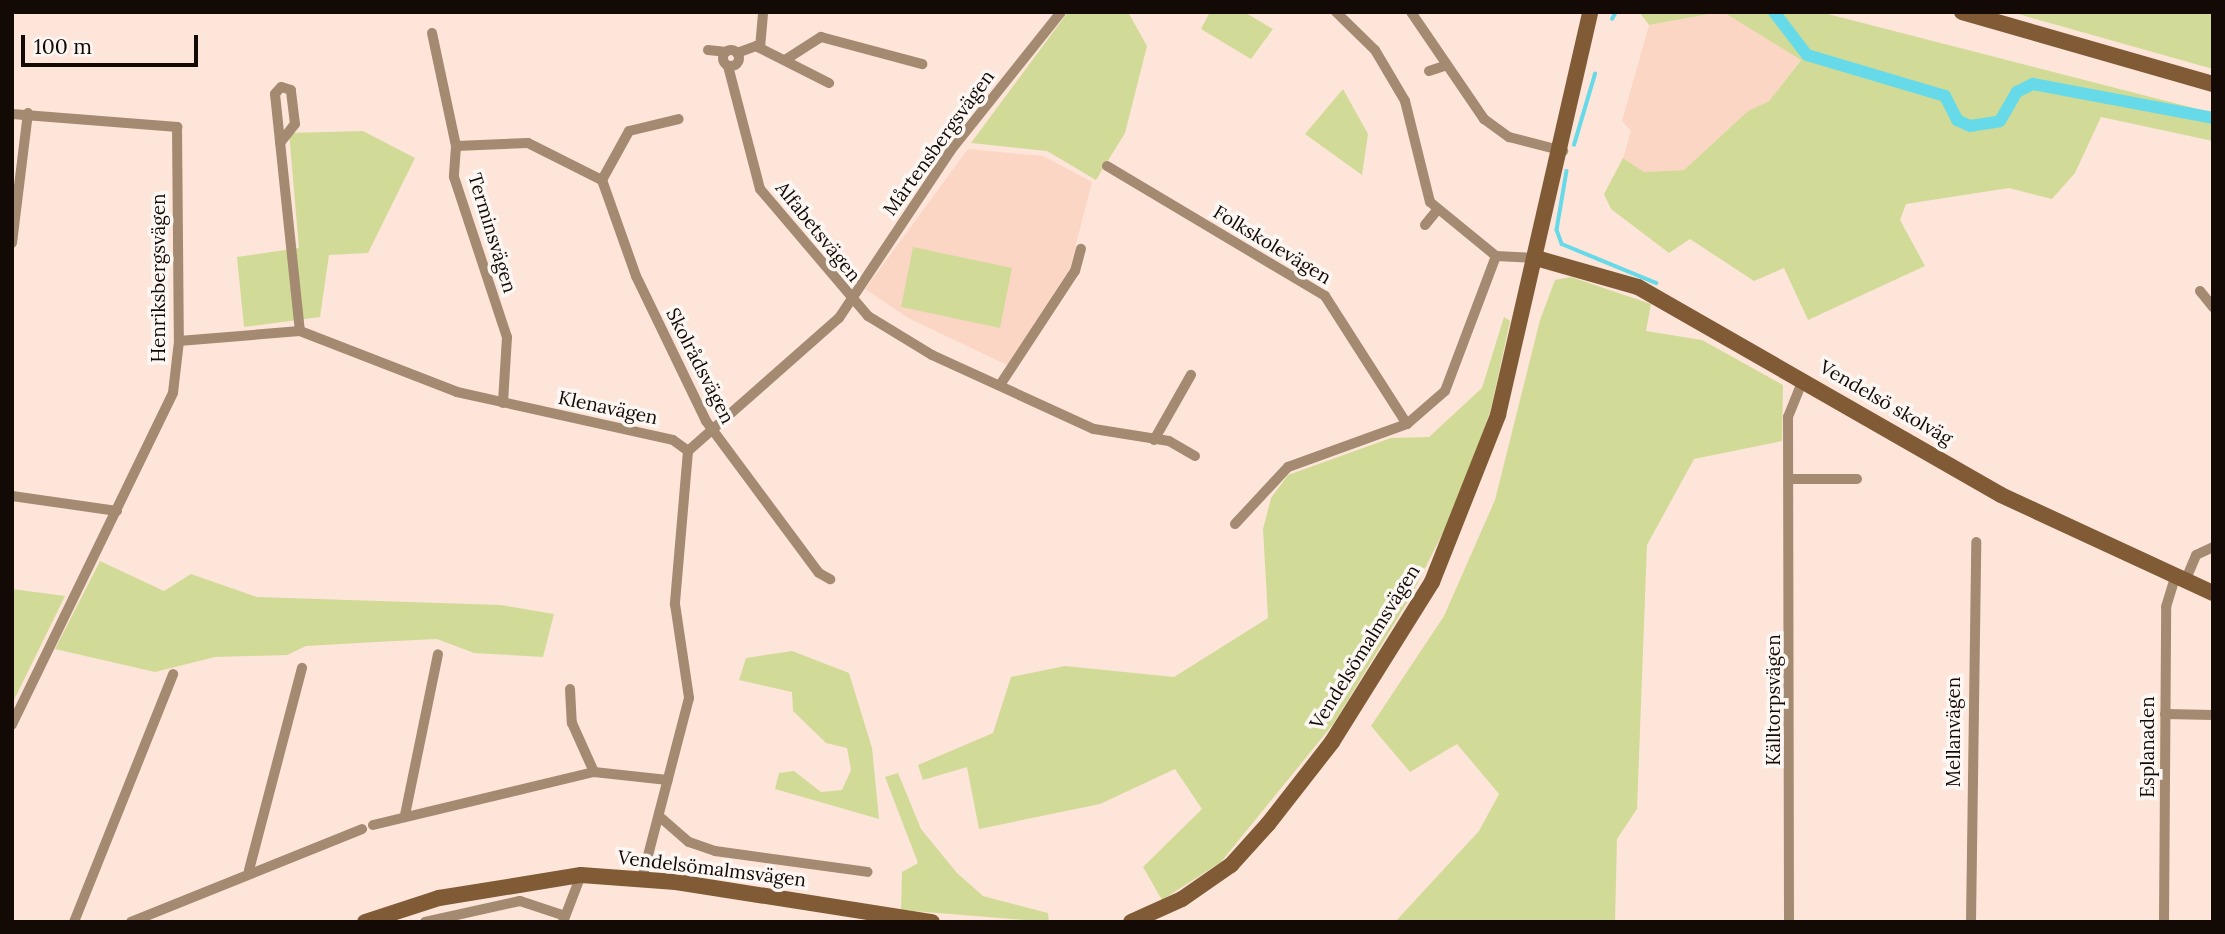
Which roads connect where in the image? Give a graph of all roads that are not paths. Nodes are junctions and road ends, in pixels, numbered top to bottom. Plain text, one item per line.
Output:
1 (763, 12) edge
2 (1061, 12) edge
3 (1336, 12) edge
4 (1411, 12) edge
5 (1588, 12) edge
6 (1962, 12) edge
7 (432, 33) dead end
8 (760, 48) junction
9 (708, 50) dead end
10 (732, 52) junction
11 (785, 60) junction
12 (922, 64) dead end
13 (1444, 66) junction
14 (1429, 71) dead end
15 (830, 83) dead end
16 (2213, 84) edge
17 (28, 113) junction
18 (12, 114) edge
19 (679, 120) dead end
20 (280, 143) dead end
21 (456, 146) junction
22 (1563, 151) junction
23 (1107, 166) dead end
24 (602, 180) junction
25 (1437, 210) junction
26 (1425, 225) dead end
27 (12, 243) edge
28 (1081, 249) dead end
29 (1496, 256) junction
30 (1536, 258) junction
31 (2200, 291) dead end
32 (850, 299) junction
33 (2213, 307) edge
34 (300, 331) junction
35 (180, 341) junction
36 (1191, 375) dead end
37 (1803, 380) junction
38 (1000, 384) junction
39 (502, 403) junction
40 (1407, 424) junction
41 (710, 428) junction
42 (1154, 440) junction
43 (688, 451) junction
44 (1195, 456) dead end
45 (1791, 479) junction
46 (1857, 479) dead end
47 (12, 496) edge
48 (117, 511) junction
49 (1235, 524) dead end
50 (1976, 542) dead end
51 (2213, 547) edge
52 (2181, 577) junction
53 (830, 579) dead end
54 (2213, 593) edge
55 (438, 654) dead end
56 (302, 668) dead end
57 (173, 674) dead end
58 (570, 689) dead end
59 (2165, 714) junction
60 (2213, 715) edge
61 (12, 725) edge
62 (594, 772) junction
63 (668, 780) junction
64 (405, 816) junction
65 (660, 817) junction
66 (249, 870) junction
67 (868, 872) dead end
68 (581, 875) junction
69 (642, 879) junction
70 (564, 919) edge
71 (74, 922) edge
72 (131, 922) edge
73 (365, 922) edge
74 (425, 922) edge
75 (932, 922) edge
76 (1131, 922) edge
77 (1789, 922) edge
78 (1971, 922) edge
79 (2164, 922) edge

1 - 8 street
2 - 32 street, Mårtensbergsvägen
3 - 25 street
4 - 13 street
5 - 22 street, Vendelsömalmsvägen
6 - 16 street
7 - 21 street, Terminsvägen
8 - 10 street
8 - 11 street
9 - 10 street
10 - 32 street, Alfabetsvägen
11 - 12 street
11 - 15 street
13 - 14 street
13 - 22 street
17 - 18 street, Henriksbergsvägen
17 - 27 street
17 - 35 street, Henriksbergsvägen
19 - 24 street
20 - 34 street
21 - 24 street
21 - 39 street, Terminsvägen
22 - 30 street, Vendelsömalmsvägen
23 - 40 street, Folkskolevägen
24 - 41 street, Skolrådsvägen
25 - 26 street
25 - 29 street
28 - 38 street
29 - 30 street
29 - 40 street
30 - 37 street, Vendelsö skolväg
30 - 76 street, Vendelsömalmsvägen
31 - 33 street
32 - 38 street
32 - 41 street, Mårtensbergsvägen
34 - 35 street, Klenavägen
34 - 39 street, Klenavägen
35 - 48 street, Henriksbergsvägen
36 - 42 street
37 - 45 street, Källtorpsvägen
37 - 52 street, Vendelsö skolväg
38 - 42 street
39 - 43 street, Klenavägen
40 - 49 street
41 - 43 street, Mårtensbergsvägen
41 - 53 street, Skolrådsvägen
42 - 44 street
43 - 63 street
45 - 46 street
45 - 77 street, Källtorpsvägen
47 - 48 street
48 - 61 street, Henriksbergsvägen
50 - 78 street, Mellanvägen
51 - 52 street, Esplanaden
52 - 54 street, Vendelsö skolväg
52 - 59 street, Esplanaden
55 - 64 street
56 - 66 street
57 - 71 street
58 - 62 street
59 - 60 street
59 - 79 street, Esplanaden
62 - 63 street
62 - 64 street
63 - 65 street
64 - 66 street
65 - 67 street
65 - 69 street
66 - 72 street
68 - 69 street, Vendelsömalmsvägen
68 - 70 street
68 - 73 street, Vendelsömalmsvägen
69 - 75 street, Vendelsömalmsvägen
70 - 74 street

